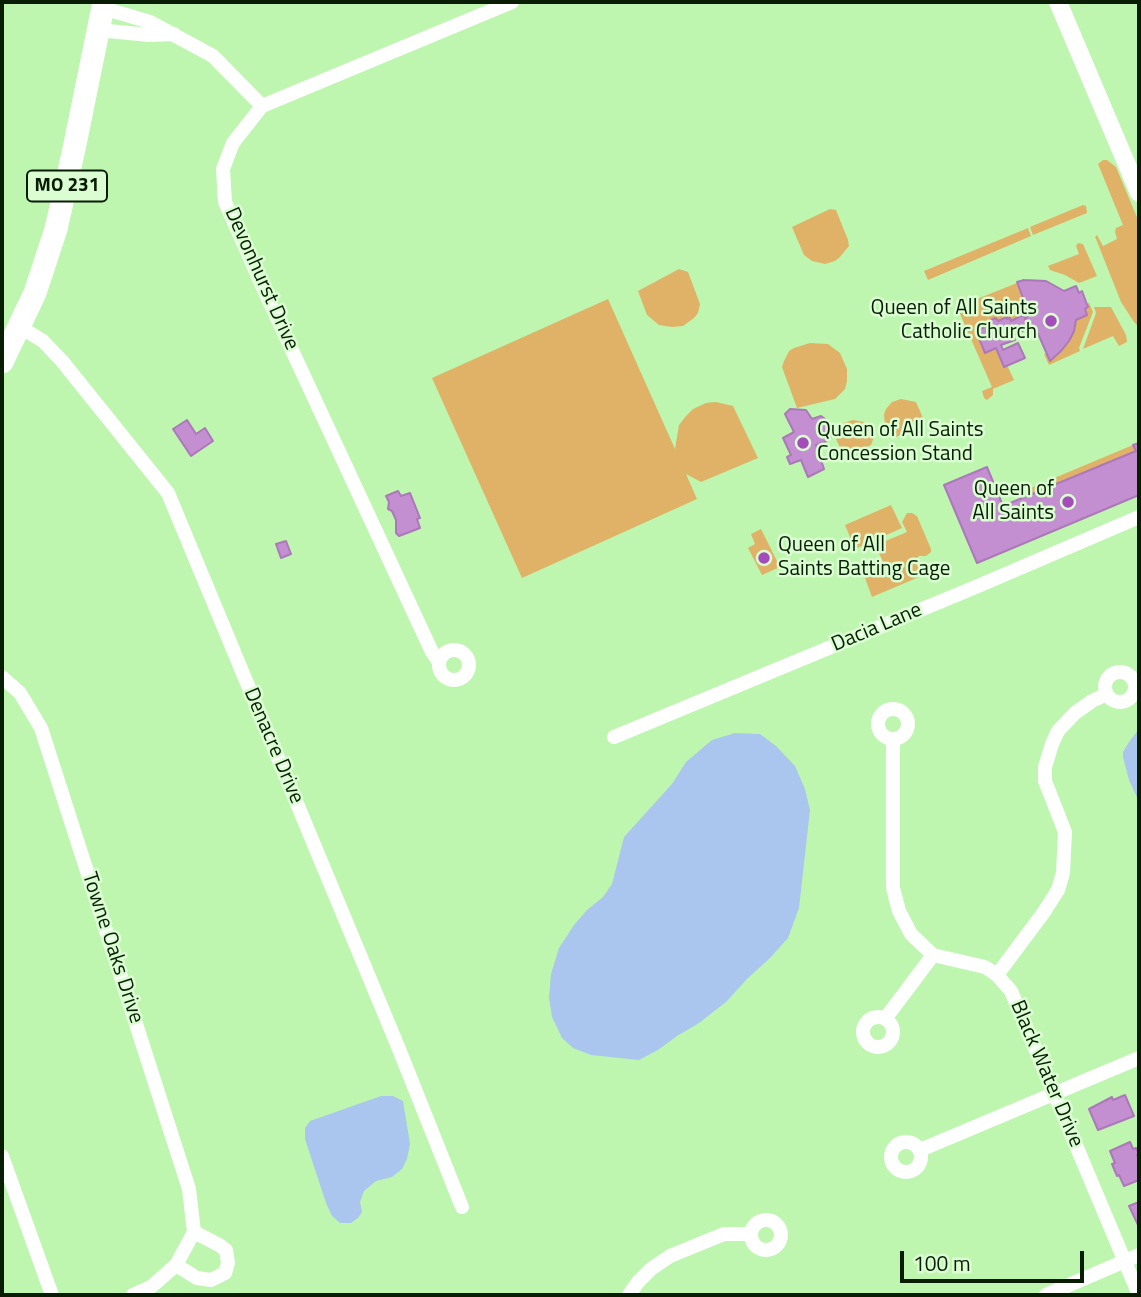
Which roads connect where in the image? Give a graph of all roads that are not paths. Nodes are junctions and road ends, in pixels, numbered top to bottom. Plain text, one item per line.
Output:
1 (512, 2) edge
2 (1058, 2) edge
3 (102, 13) edge
4 (176, 34) junction
5 (262, 106) junction
6 (1139, 193) edge
7 (20, 327) junction
8 (2, 362) edge
9 (1139, 517) edge
10 (439, 662) dead end
11 (2, 677) edge
12 (1107, 694) dead end
13 (614, 737) dead end
14 (893, 739) dead end
15 (933, 955) junction
16 (997, 975) junction
17 (885, 1019) dead end
18 (1139, 1058) edge
19 (1055, 1093) junction
20 (920, 1150) dead end
21 (2, 1156) edge
22 (5, 1178) edge
23 (462, 1207) dead end
24 (194, 1232) junction
25 (751, 1234) dead end
26 (1139, 1255) edge
27 (1125, 1261) junction
28 (176, 1265) junction
29 (52, 1295) edge
30 (133, 1295) edge
31 (629, 1295) edge
32 (1046, 1295) edge
33 (1139, 1295) edge

1 - 5 street, Devonhurst Drive
2 - 6 street
3 - 4 street
3 - 4 street
3 - 7 main road, MO 231
4 - 5 street
5 - 10 street, Devonhurst Drive
7 - 8 main road, MO 231
7 - 23 street, Denacre Drive
9 - 13 street, Dacia Lane
11 - 24 street, Towne Oaks Drive
12 - 16 street
14 - 15 street
15 - 16 street
15 - 17 street
16 - 19 street, Black Water Drive
18 - 19 street
19 - 20 street
19 - 27 street, Black Water Drive
21 - 22 street
22 - 29 street
24 - 28 street
24 - 28 street
25 - 31 street
26 - 27 street
27 - 32 street
27 - 33 street, Black Water Drive
28 - 30 street

